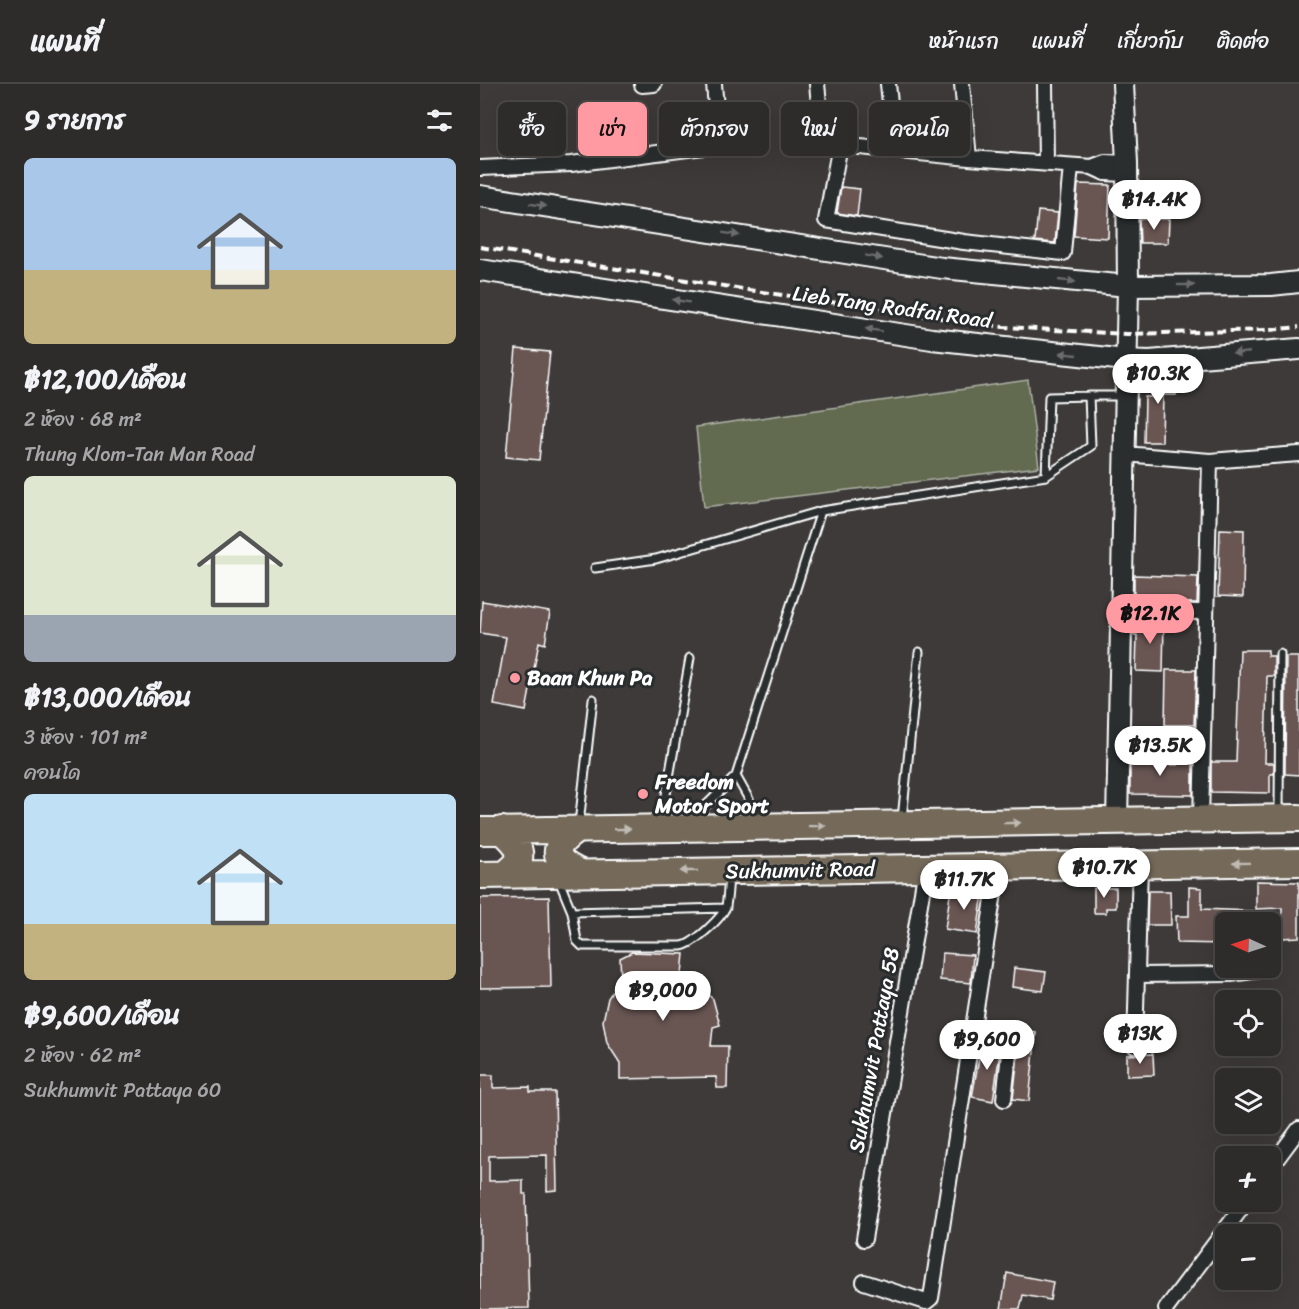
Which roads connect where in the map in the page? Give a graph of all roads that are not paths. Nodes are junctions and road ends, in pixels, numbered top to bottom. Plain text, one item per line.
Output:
1 (654, 84) edge
2 (714, 84) edge
3 (817, 84) edge
4 (888, 84) edge
5 (962, 84) edge
6 (1045, 84) edge
7 (1123, 84) edge
8 (642, 85) edge
9 (819, 102) edge
10 (890, 102) edge
11 (838, 156) edge
12 (948, 156) edge
13 (969, 158) junction
14 (1046, 163) junction
15 (1071, 166) junction
16 (480, 168) edge
17 (1127, 168) junction
18 (480, 196) edge
19 (480, 270) edge
20 (1299, 282) edge
21 (1128, 286) junction
22 (1299, 349) edge
23 (1126, 360) junction
24 (1089, 396) junction
25 (1125, 396) junction
26 (1124, 454) junction
27 (1299, 454) edge
28 (1210, 461) junction
29 (1046, 476) junction
30 (821, 511) junction
31 (595, 568) dead end
32 (1120, 610) junction
33 (1205, 612) junction
34 (919, 652) dead end
35 (1280, 654) dead end
36 (690, 658) dead end
37 (593, 699) dead end
38 (736, 776) junction
39 (1289, 819) edge
40 (1201, 820) junction
41 (1117, 821) junction
42 (902, 825) junction
43 (765, 826) junction
44 (672, 828) junction
45 (578, 829) junction
46 (491, 830) edge
47 (1299, 862) edge
48 (1140, 864) junction
49 (998, 867) junction
50 (926, 868) junction
51 (729, 871) junction
52 (581, 873) junction
53 (506, 874) junction
54 (556, 874) junction
55 (480, 875) edge
56 (726, 908) junction
57 (572, 912) junction
58 (1215, 974) edge
59 (1137, 975) junction
60 (972, 1031) junction
61 (1135, 1046) dead end
62 (1004, 1099) dead end
63 (1299, 1130) edge
64 (1281, 1154) edge
65 (1238, 1212) edge
66 (864, 1239) dead end
67 (864, 1282) dead end
68 (1166, 1309) edge

1 - 8 street
2 - 16 street
3 - 9 street
4 - 10 street
5 - 13 street
6 - 14 street
7 - 17 street
11 - 15 street
12 - 13 street
13 - 14 street
14 - 15 street
15 - 17 street
17 - 21 street
18 -> 21 street
23 -> 19 street, Lieb Tang Rodfai Road
21 -> 20 street
21 - 23 street
22 -> 23 street, Lieb Tang Rodfai Road
23 - 25 street
24 - 25 lane
24 - 29 lane
24 - 29 lane
25 - 26 street
26 - 28 street
26 - 32 street
27 - 28 street
28 - 33 street
29 - 30 lane
30 - 31 lane
30 - 38 lane
32 - 33 street
32 - 41 street
33 - 40 street
34 - 42 lane
35 - 39 lane
36 - 44 lane
37 - 45 lane
38 - 43 lane
38 - 44 lane
39 - 40 highway, Sukhumvit Road
40 - 41 highway, Sukhumvit Road
42 -> 41 highway, Sukhumvit Road
43 -> 42 highway, Sukhumvit Road
43 - 44 highway, Sukhumvit Road
45 -> 44 highway, Sukhumvit Road
45 - 46 highway, Sukhumvit Road
45 - 52 highway
46 - 53 highway
47 -> 48 highway, Sukhumvit Road
48 - 49 highway, Sukhumvit Road
48 - 59 street
49 - 50 highway, Sukhumvit Road
49 - 60 street
50 - 51 highway, Sukhumvit Road
50 - 66 street, Sukhumvit Pattaya 58
51 -> 52 highway, Sukhumvit Road
51 - 56 lane
52 - 54 highway, Sukhumvit Road
53 - 54 highway, Sukhumvit Road
53 - 55 highway, Sukhumvit Road
54 - 57 lane
56 - 57 lane
56 - 57 lane
58 - 59 street
59 - 61 street
60 - 62 street
60 - 67 street
63 - 64 street
65 - 68 street

